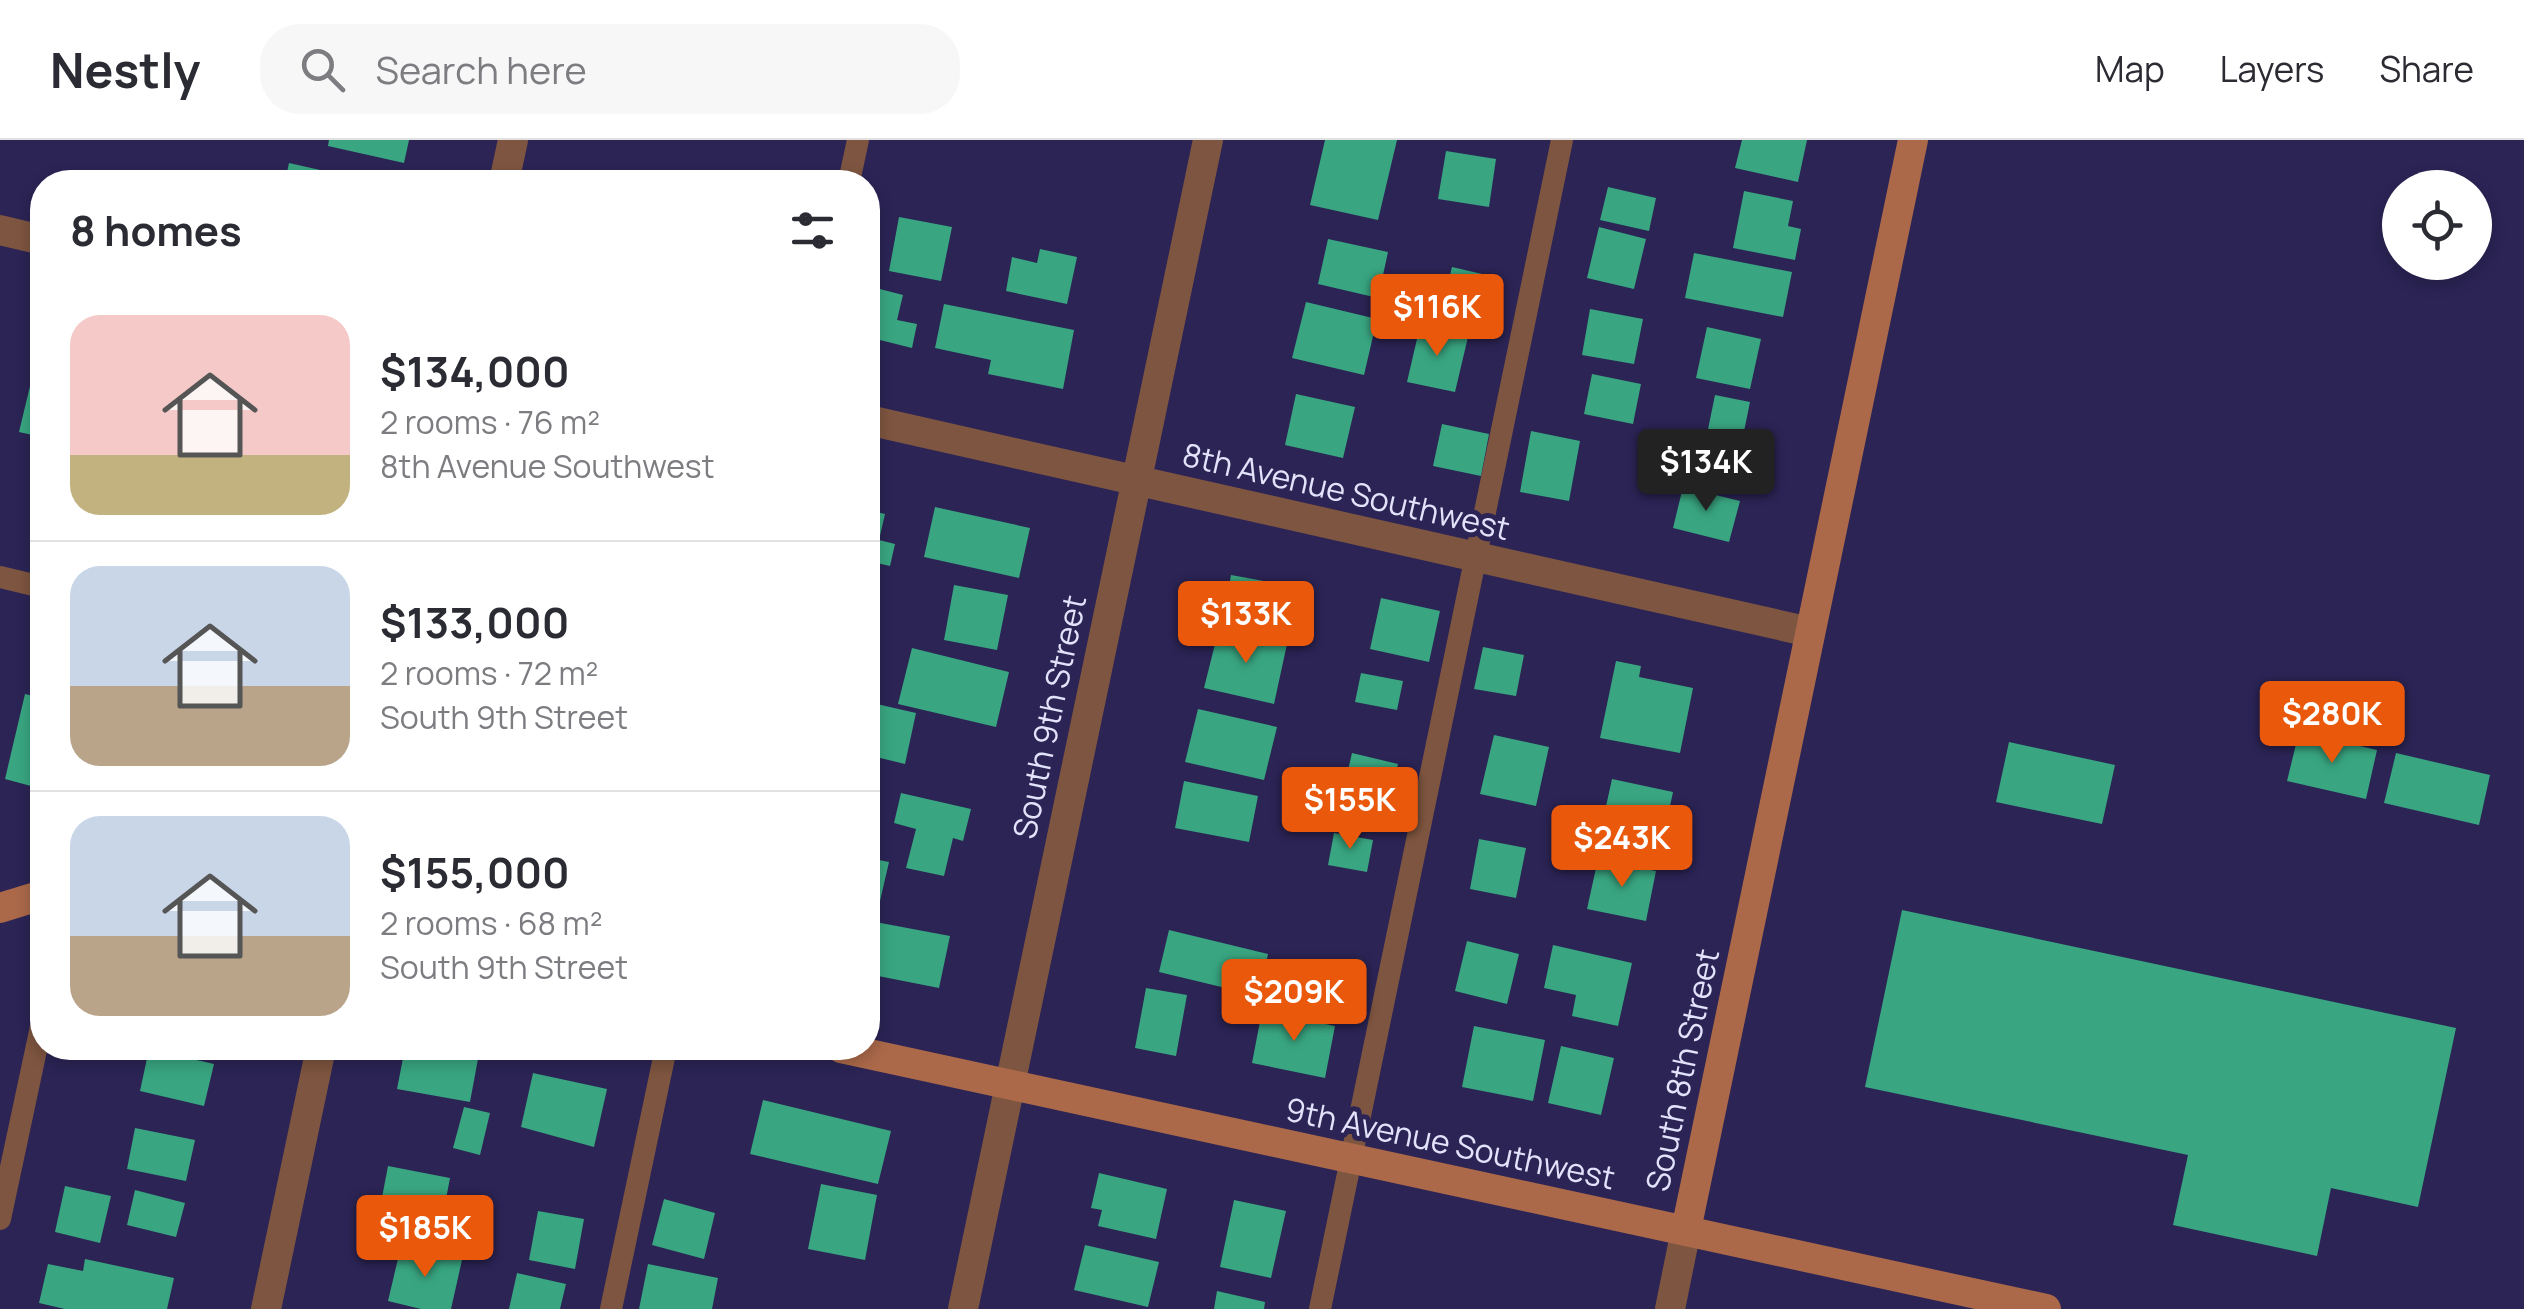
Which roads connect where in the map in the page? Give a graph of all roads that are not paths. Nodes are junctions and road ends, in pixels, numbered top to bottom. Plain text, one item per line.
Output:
1 (513, 140) edge
2 (858, 140) edge
3 (1208, 140) edge
4 (1562, 140) edge
5 (1914, 140) edge
6 (507, 170) edge
7 (852, 170) edge
8 (0, 230) edge
9 (30, 237) edge
10 (880, 423) edge
11 (1134, 480) junction
12 (1474, 556) junction
13 (0, 578) edge
14 (30, 584) edge
15 (1810, 632) junction
16 (30, 899) edge
17 (0, 908) edge
18 (880, 1057) edge
19 (34, 1060) edge
20 (318, 1060) edge
21 (663, 1060) edge
22 (1010, 1085) junction
23 (1353, 1159) junction
24 (0, 1218) edge
25 (1686, 1230) junction
26 (266, 1309) edge
27 (611, 1309) edge
28 (962, 1309) edge
29 (1320, 1309) edge
30 (1670, 1309) edge
31 (2046, 1309) edge

1 - 6 street
2 - 7 lane
3 - 11 street, South 9th Street
4 - 12 lane
5 - 15 street, South 8th Street
8 - 9 street
10 - 11 street, 8th Avenue Southwest
11 - 12 street, 8th Avenue Southwest
11 - 22 street, South 9th Street
12 - 15 street, 8th Avenue Southwest
12 - 23 lane
13 - 14 lane
15 - 25 street, South 8th Street
16 - 17 street
18 - 22 street, 9th Avenue Southwest
19 - 24 lane
20 - 26 street
21 - 27 lane
22 - 23 street, 9th Avenue Southwest
22 - 28 street, South 9th Street
23 - 25 street, 9th Avenue Southwest
23 - 29 lane
25 - 30 street, South 8th Street
25 - 31 street, 9th Avenue Southwest

